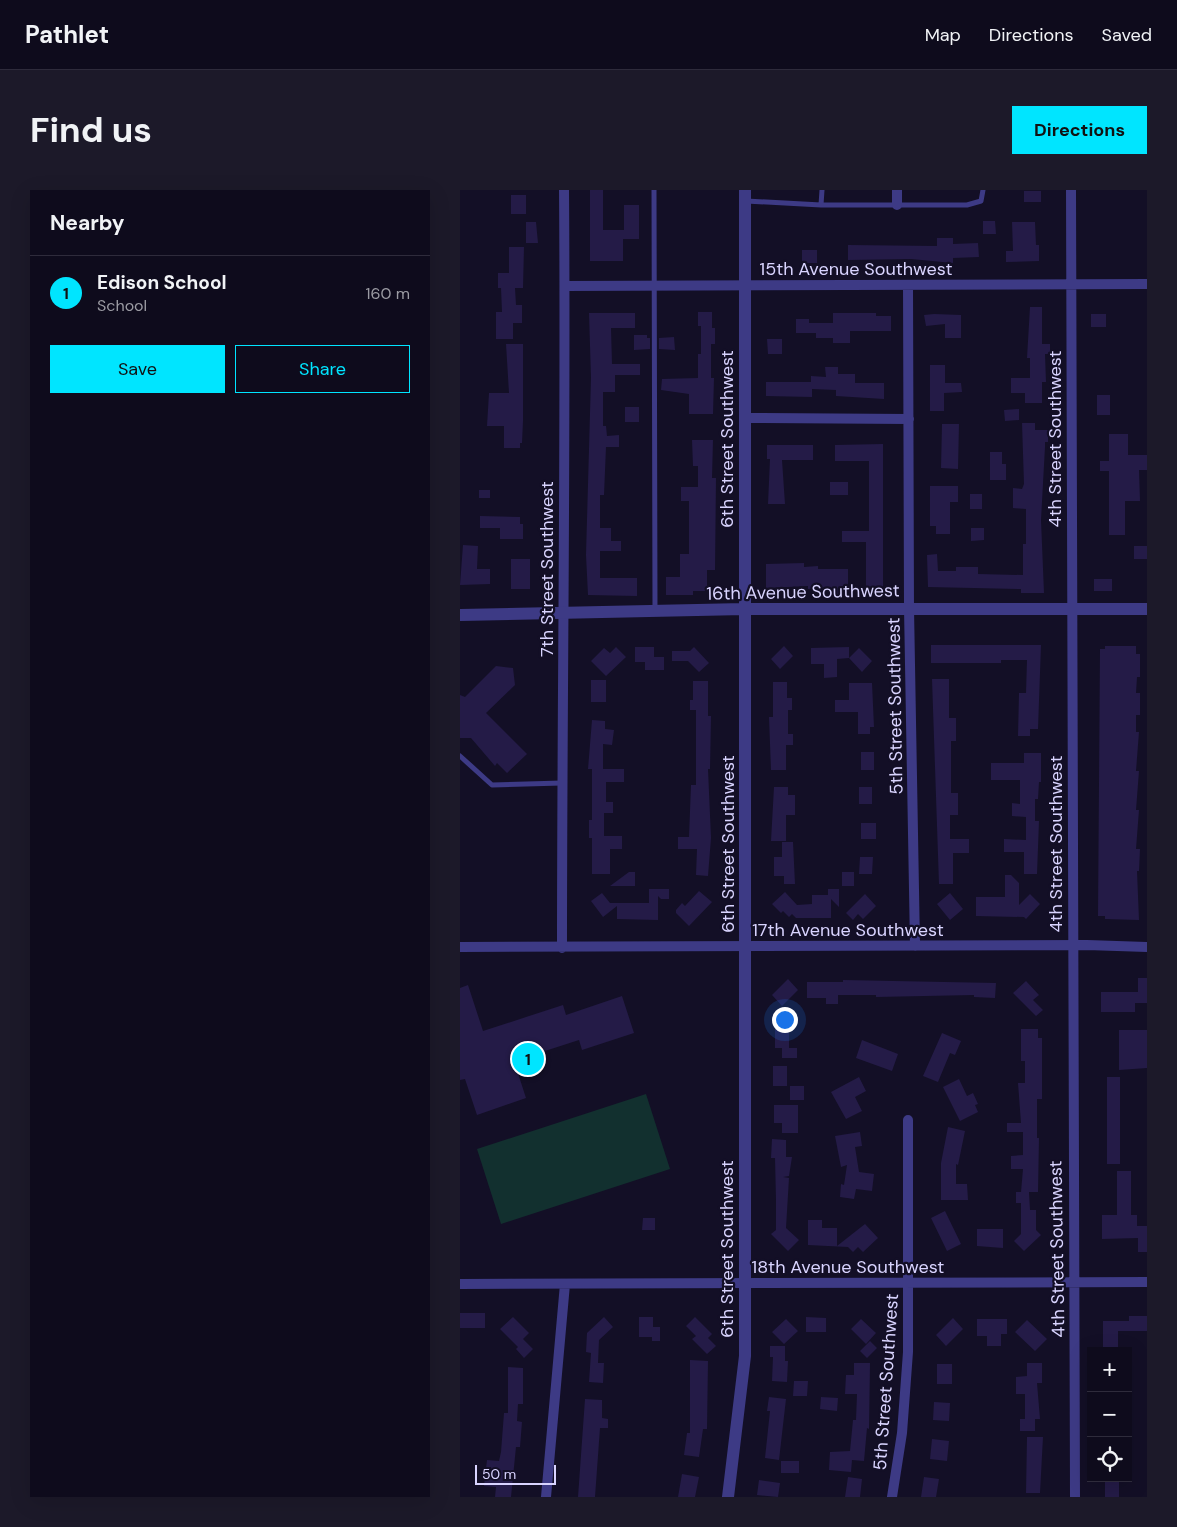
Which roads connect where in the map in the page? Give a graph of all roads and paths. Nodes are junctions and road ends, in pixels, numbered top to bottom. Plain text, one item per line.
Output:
1 (564, 190) edge
2 (654, 190) edge
3 (822, 190) edge
4 (897, 190) edge
5 (983, 190) edge
6 (1071, 190) edge
7 (745, 196) edge
8 (821, 206) junction
9 (896, 206) junction
10 (1147, 284) edge
11 (745, 285) junction
12 (908, 285) junction
13 (1071, 285) junction
14 (565, 286) junction
15 (654, 286) junction
16 (744, 418) junction
17 (909, 419) junction
18 (909, 608) junction
19 (1072, 608) junction
20 (744, 609) junction
21 (1147, 609) edge
22 (655, 612) junction
23 (562, 615) junction
24 (460, 616) edge
25 (460, 756) edge
26 (562, 783) junction
27 (1072, 945) junction
28 (460, 946) edge
29 (915, 946) junction
30 (746, 947) junction
31 (562, 948) junction
32 (1147, 948) edge
33 (908, 1120) dead end
34 (909, 1282) junction
35 (1147, 1282) edge
36 (744, 1283) junction
37 (1074, 1283) junction
38 (460, 1284) edge
39 (564, 1284) junction
40 (546, 1497) edge
41 (728, 1497) edge
42 (892, 1497) edge
43 (1075, 1497) edge

1 - 14 street, 7th Street Southwest
2 - 15 lane
3 - 8 lane
4 - 9 street
5 - 9 lane
6 - 13 street, 4th Street Southwest
7 - 8 lane
7 - 11 street, 6th Street Southwest
8 - 9 lane
10 - 13 street, 15th Avenue Southwest
11 - 12 street, 15th Avenue Southwest
11 - 15 street, 15th Avenue Southwest
11 - 16 street, 6th Street Southwest
12 - 13 street, 15th Avenue Southwest
12 - 17 street, 5th Street Southwest
13 - 19 street, 4th Street Southwest
14 - 15 street, 15th Avenue Southwest
14 - 23 street, 7th Street Southwest
15 - 22 lane
16 - 17 street
16 - 20 street, 6th Street Southwest
17 - 18 street, 5th Street Southwest
18 - 19 street, 16th Avenue Southwest
18 - 20 street, 16th Avenue Southwest
18 - 29 street, 5th Street Southwest
19 - 21 street, 16th Avenue Southwest
19 - 27 street, 4th Street Southwest
20 - 22 street, 16th Avenue Southwest
20 - 30 street, 6th Street Southwest
22 - 23 street, 16th Avenue Southwest
23 - 24 street, 16th Avenue Southwest
23 - 26 street, 7th Street Southwest
25 - 26 lane
26 - 31 street, 7th Street Southwest
27 - 29 street, 17th Avenue Southwest
27 - 32 street, 17th Avenue Southwest
27 - 37 street, 4th Street Southwest
28 - 31 street, 17th Avenue Southwest
29 - 30 street, 17th Avenue Southwest
30 - 31 street, 17th Avenue Southwest
30 - 36 street, 6th Street Southwest
33 - 34 street, 5th Street Southwest
34 - 36 street, 18th Avenue Southwest
34 - 37 street, 18th Avenue Southwest
34 - 42 street, 5th Street Southwest
35 - 37 street, 18th Avenue Southwest
36 - 39 street, 18th Avenue Southwest
36 - 41 street, 6th Street Southwest
37 - 43 street, 4th Street Southwest
38 - 39 street, 18th Avenue Southwest
39 - 40 street

